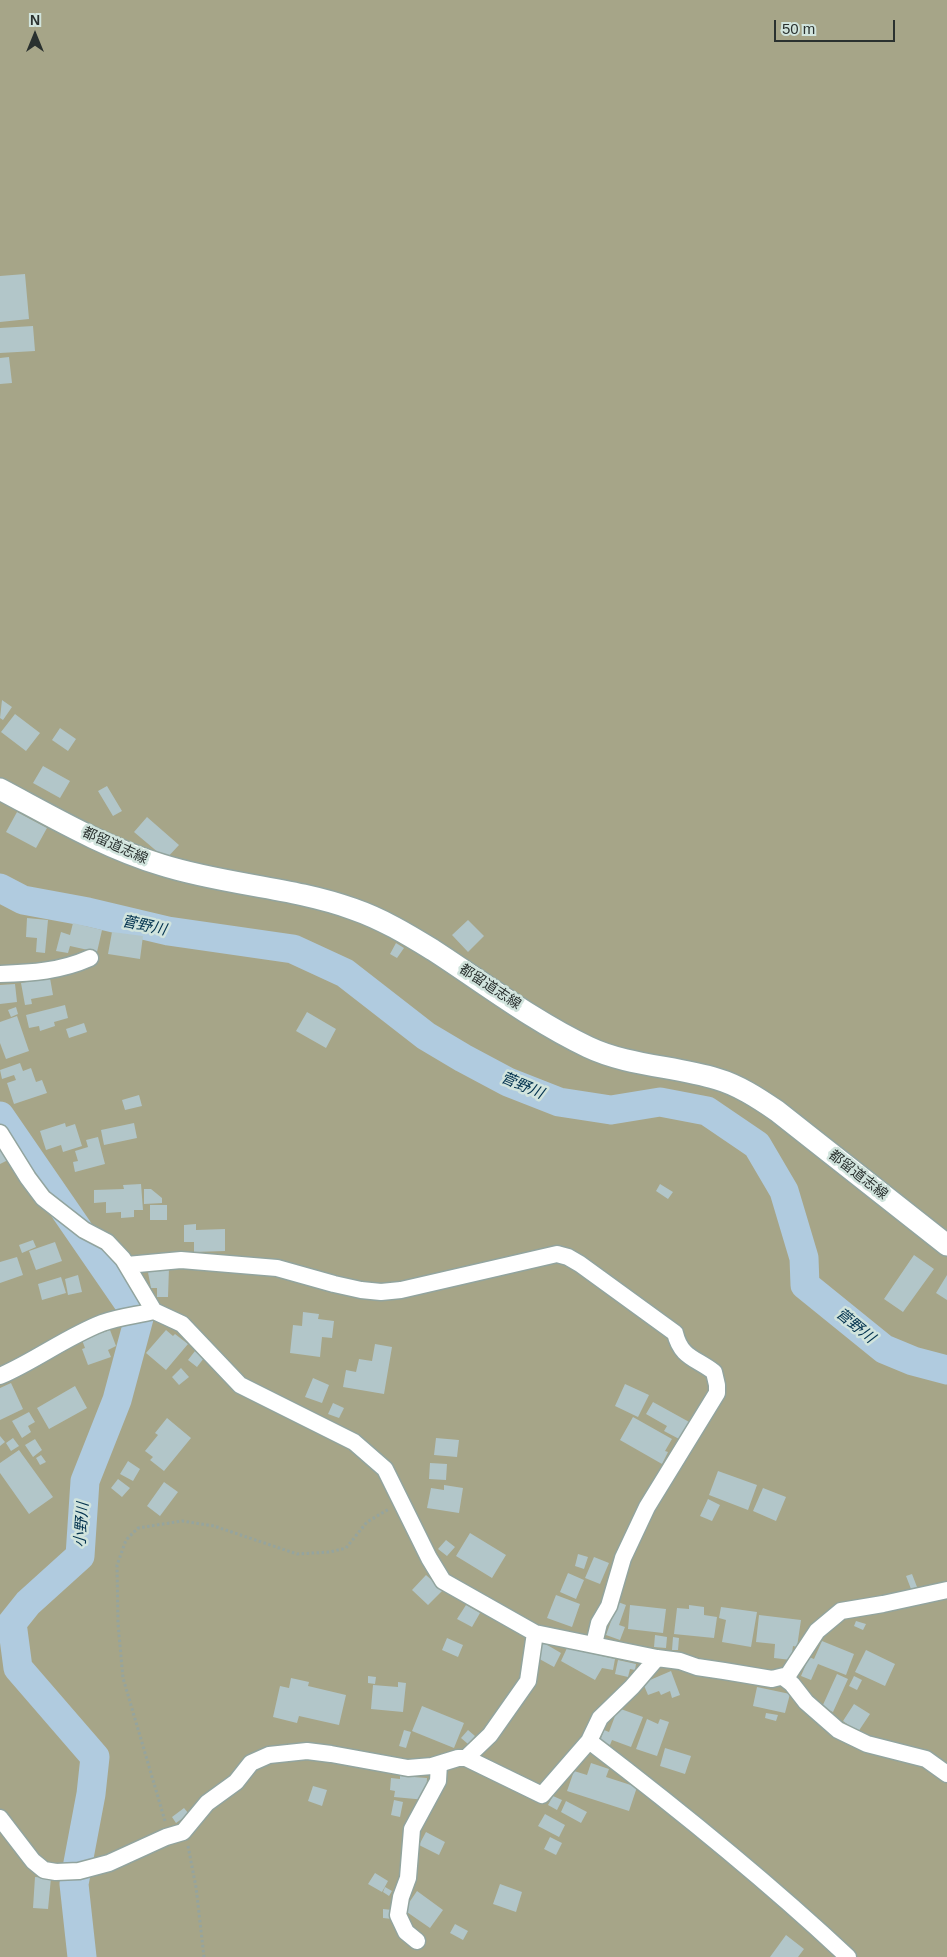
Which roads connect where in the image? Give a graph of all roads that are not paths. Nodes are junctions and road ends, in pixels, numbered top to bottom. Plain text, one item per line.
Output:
1 (0, 789) edge
2 (90, 958) dead end
3 (0, 974) edge
4 (0, 1133) edge
5 (947, 1245) edge
6 (127, 1265) junction
7 (154, 1311) junction
8 (0, 1376) edge
9 (947, 1590) edge
10 (535, 1632) junction
11 (594, 1644) junction
12 (657, 1658) junction
13 (783, 1677) junction
14 (589, 1741) junction
15 (466, 1758) junction
16 (439, 1764) junction
17 (947, 1774) edge
18 (0, 1818) edge
19 (417, 1942) dead end
20 (848, 1957) edge

1 - 5 main road, 都留道志線
2 - 3 street
4 - 6 street
6 - 7 street
6 - 11 street
7 - 8 street
7 - 10 street
9 - 13 street
10 - 11 street
10 - 15 street
11 - 12 street
12 - 13 street
12 - 14 street
13 - 17 street
14 - 15 street
14 - 20 street
15 - 16 street
16 - 18 street
16 - 19 street

